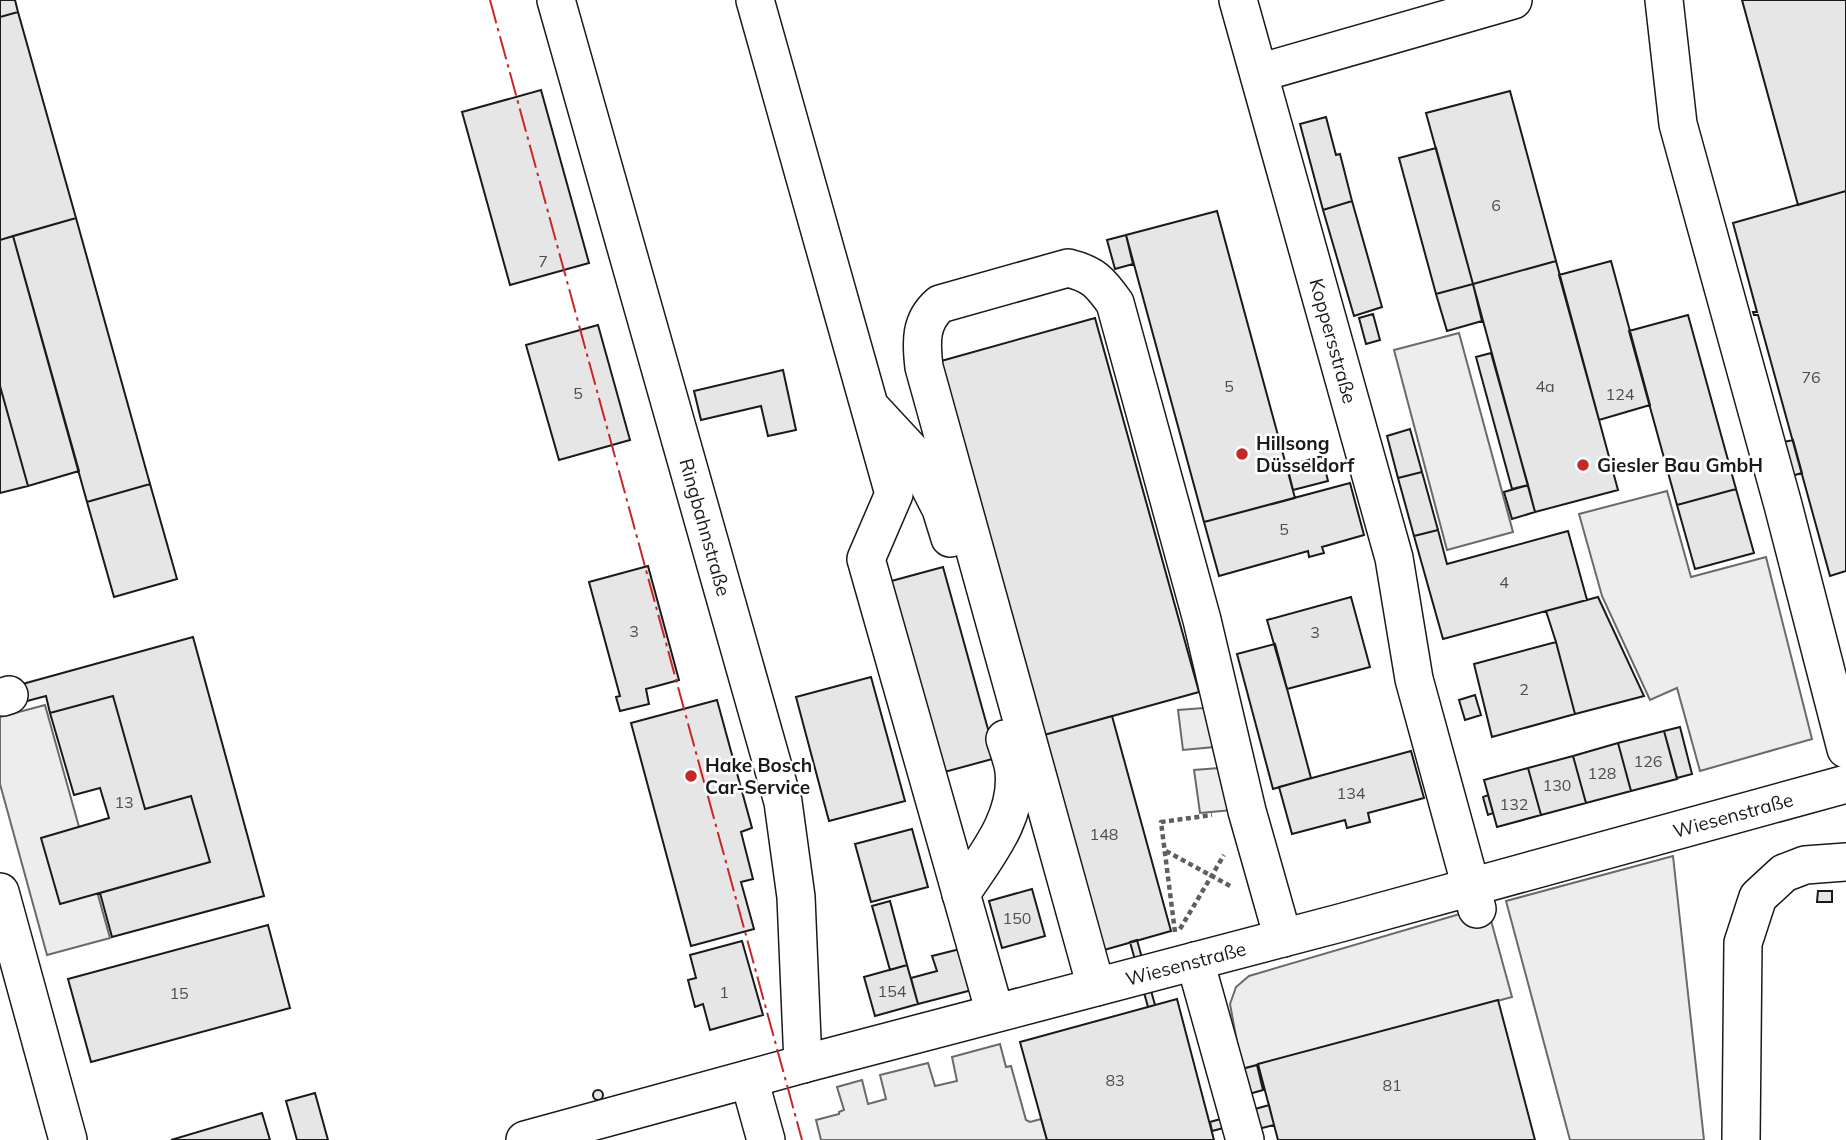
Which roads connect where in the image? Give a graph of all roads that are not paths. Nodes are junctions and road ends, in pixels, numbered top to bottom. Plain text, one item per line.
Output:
1 (556, 0) edge
2 (755, 0) edge
3 (1238, 0) edge
4 (1513, 0) edge
5 (1664, 0) edge
6 (1259, 73) junction
7 (870, 407) junction
8 (1846, 749) edge
9 (1846, 784) edge
10 (1846, 862) edge
11 (0, 892) edge
12 (961, 894) junction
13 (1474, 898) junction
14 (1279, 924) junction
15 (1195, 961) junction
16 (1096, 987) junction
17 (995, 1013) junction
18 (803, 1063) junction
19 (749, 1079) junction
20 (68, 1140) edge
21 (525, 1140) edge
22 (766, 1140) edge
23 (1245, 1140) edge
24 (1741, 1140) edge

1 - 18 street, Ringbahnstraße
2 - 7 street
3 - 6 street, Koppersstraße
4 - 6 street
5 - 8 street
6 - 13 street, Koppersstraße
7 - 12 street
7 - 12 street
9 - 13 street, Wiesenstraße
10 - 24 street
11 - 20 street
12 - 17 street
13 - 14 street, Wiesenstraße
14 - 15 street, Wiesenstraße
14 - 16 street
15 - 16 street, Wiesenstraße
15 - 23 street
16 - 17 street, Wiesenstraße
17 - 18 street, Wiesenstraße
18 - 19 street, Wiesenstraße
19 - 21 street, Wiesenstraße
19 - 22 street

